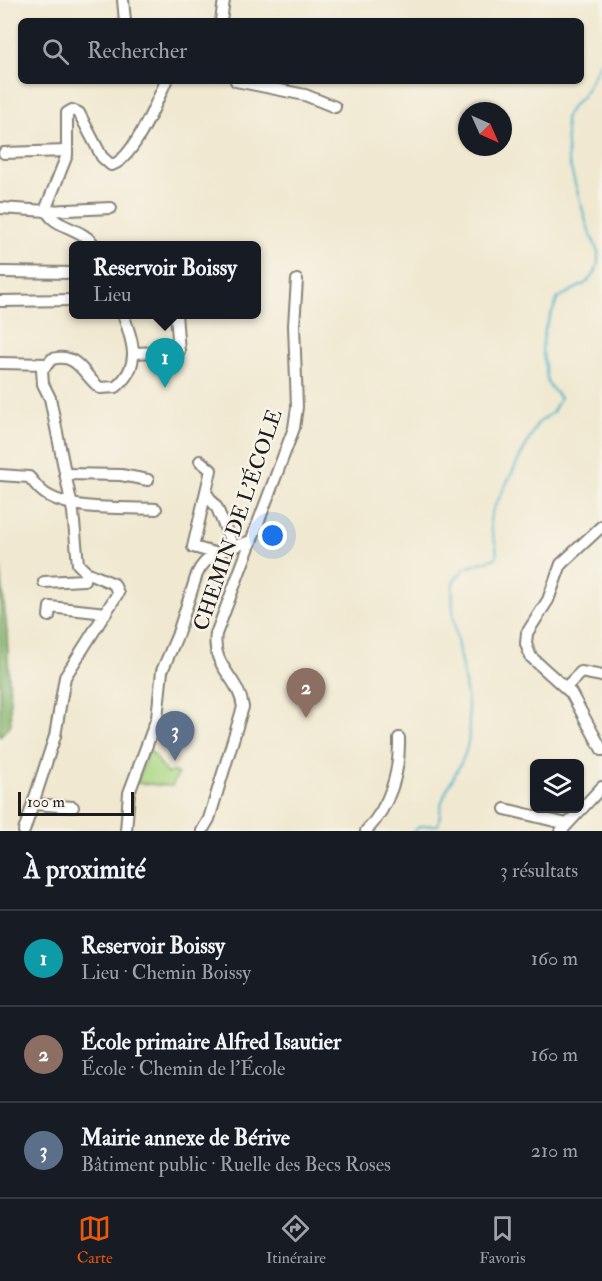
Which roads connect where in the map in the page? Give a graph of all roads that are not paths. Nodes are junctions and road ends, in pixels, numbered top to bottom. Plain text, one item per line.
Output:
1 (224, 0) edge
2 (121, 3) edge
3 (124, 18) edge
4 (221, 18) edge
5 (165, 84) edge
6 (251, 84) edge
7 (335, 107) dead end
8 (67, 151) junction
9 (4, 153) dead end
10 (0, 208) edge
11 (111, 208) dead end
12 (47, 211) junction
13 (90, 241) edge
14 (0, 272) edge
15 (69, 273) edge
16 (297, 280) dead end
17 (69, 300) edge
18 (0, 301) edge
19 (124, 319) edge
20 (176, 319) edge
21 (135, 353) junction
22 (0, 363) edge
23 (47, 364) junction
24 (200, 461) dead end
25 (65, 474) junction
26 (0, 475) edge
27 (147, 480) dead end
28 (206, 493) junction
29 (72, 505) junction
30 (156, 509) dead end
31 (602, 526) edge
32 (251, 541) junction
33 (233, 547) junction
34 (215, 553) junction
35 (86, 572) junction
36 (44, 582) dead end
37 (106, 613) junction
38 (49, 616) dead end
39 (602, 676) edge
40 (566, 687) junction
41 (399, 738) dead end
42 (602, 750) edge
43 (602, 788) edge
44 (34, 804) junction
45 (74, 807) dead end
46 (505, 809) dead end
47 (564, 827) edge
48 (24, 831) edge
49 (126, 831) edge
50 (202, 831) edge
51 (366, 831) edge

1 - 4 street
2 - 3 street
5 - 8 street
6 - 7 street
8 - 9 street
8 - 12 street
10 - 12 street
11 - 12 street
12 - 13 street
14 - 15 street
16 - 32 street, CHEMIN DE L'ÉCOLE
17 - 18 street
19 - 21 street
20 - 21 street
21 - 23 street
22 - 23 street
23 - 25 street
24 - 28 street
25 - 27 street
25 - 29 street
26 - 29 street
28 - 33 street
28 - 34 street
29 - 30 street
29 - 35 street
31 - 40 street
32 - 33 street
32 - 50 street, CHEMIN DE L'ÉCOLE
33 - 34 street
34 - 49 street
35 - 36 street
35 - 37 street
37 - 38 street
37 - 44 street
39 - 40 street
40 - 42 street
41 - 51 street
43 - 47 street
44 - 45 street
44 - 48 street
46 - 47 street

